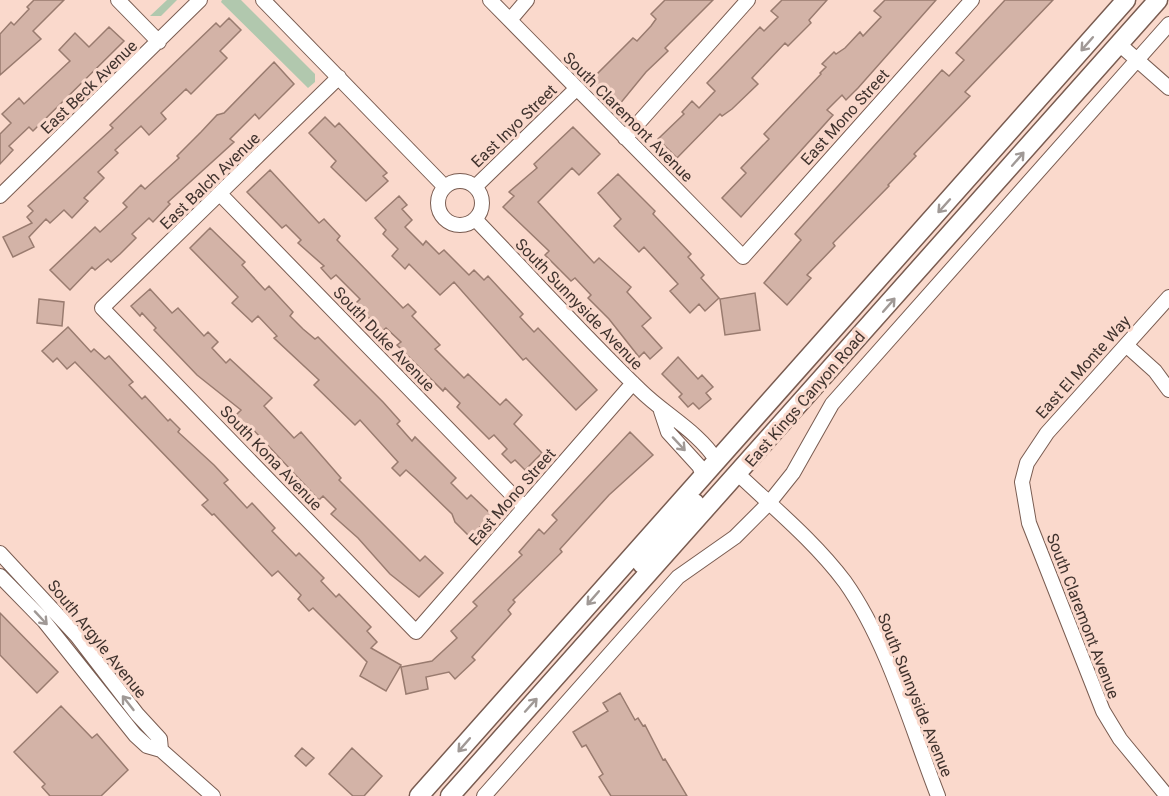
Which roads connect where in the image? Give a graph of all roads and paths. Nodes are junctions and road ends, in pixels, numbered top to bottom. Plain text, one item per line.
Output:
1 (118, 0) edge
2 (200, 0) edge
3 (263, 0) edge
4 (490, 0) edge
5 (527, 0) edge
6 (748, 0) edge
7 (972, 0) edge
8 (1126, 0) edge
9 (1158, 0) edge
10 (510, 20) junction
11 (1169, 24) edge
12 (159, 42) junction
13 (1119, 44) junction
14 (1137, 60) junction
15 (339, 77) junction
16 (1169, 88) edge
17 (576, 89) junction
18 (625, 138) junction
19 (444, 186) junction
20 (475, 187) junction
21 (220, 194) junction
22 (0, 196) edge
23 (475, 219) junction
24 (743, 256) joint
25 (1169, 297) edge
26 (102, 308) joint
27 (853, 308) junction
28 (1126, 345) junction
29 (633, 383) junction
30 (1169, 390) edge
31 (661, 411) junction
32 (717, 461) junction
33 (1027, 464) joint
34 (739, 474) junction
35 (703, 475) junction
36 (769, 503) junction
37 (524, 507) junction
38 (0, 553) edge
39 (0, 576) edge
40 (606, 621) junction
41 (416, 632) joint
42 (161, 750) junction
43 (213, 796) edge
44 (419, 796) edge
45 (450, 796) edge
46 (484, 796) edge
47 (938, 796) edge
48 (1167, 796) edge

1 - 12 street
2 - 12 street, East Beck Avenue
3 - 15 street
4 - 10 street, South Claremont Avenue
5 - 10 street
6 - 18 street
7 - 24 street, East Mono Street
8 -> 27 main road, East Kings Canyon Road
9 - 13 main road, East Kings Canyon Road
10 - 17 street, South Claremont Avenue
11 - 14 street, East Kings Canyon Road
12 - 22 street, East Beck Avenue
13 - 14 street
34 -> 13 main road, East Kings Canyon Road
14 - 16 street
14 - 36 street, East Kings Canyon Road
15 - 19 street
15 - 21 street, East Balch Avenue
17 - 18 street, South Claremont Avenue
17 - 20 street, East Inyo Street
18 - 24 street, South Claremont Avenue
19 - 20 street
19 - 23 street
20 - 23 street
21 - 26 street, East Balch Avenue
21 - 37 street, South Duke Avenue
23 - 29 street, South Sunnyside Avenue
25 - 28 street, East El Monte Way
26 - 41 street, South Kona Avenue
27 - 32 main road, East Kings Canyon Road
27 - 34 main road
28 - 30 street
28 - 33 street, East El Monte Way
29 - 31 street, South Sunnyside Avenue
29 - 37 street, East Mono Street
31 - 32 street, South Sunnyside Avenue
31 -> 35 street, South Sunnyside Avenue
32 - 35 main road, East Kings Canyon Road
32 - 40 main road
33 - 48 street, South Claremont Avenue
34 - 36 street, South Sunnyside Avenue
34 - 40 main road, East Kings Canyon Road
35 -> 44 main road, East Kings Canyon Road
36 - 46 street, East Kings Canyon Road
36 - 47 street, South Sunnyside Avenue
37 - 41 street, East Mono Street
42 -> 38 street, South Argyle Avenue
39 -> 42 street, South Argyle Avenue
45 -> 40 main road, East Kings Canyon Road
42 - 43 street, South Argyle Avenue

